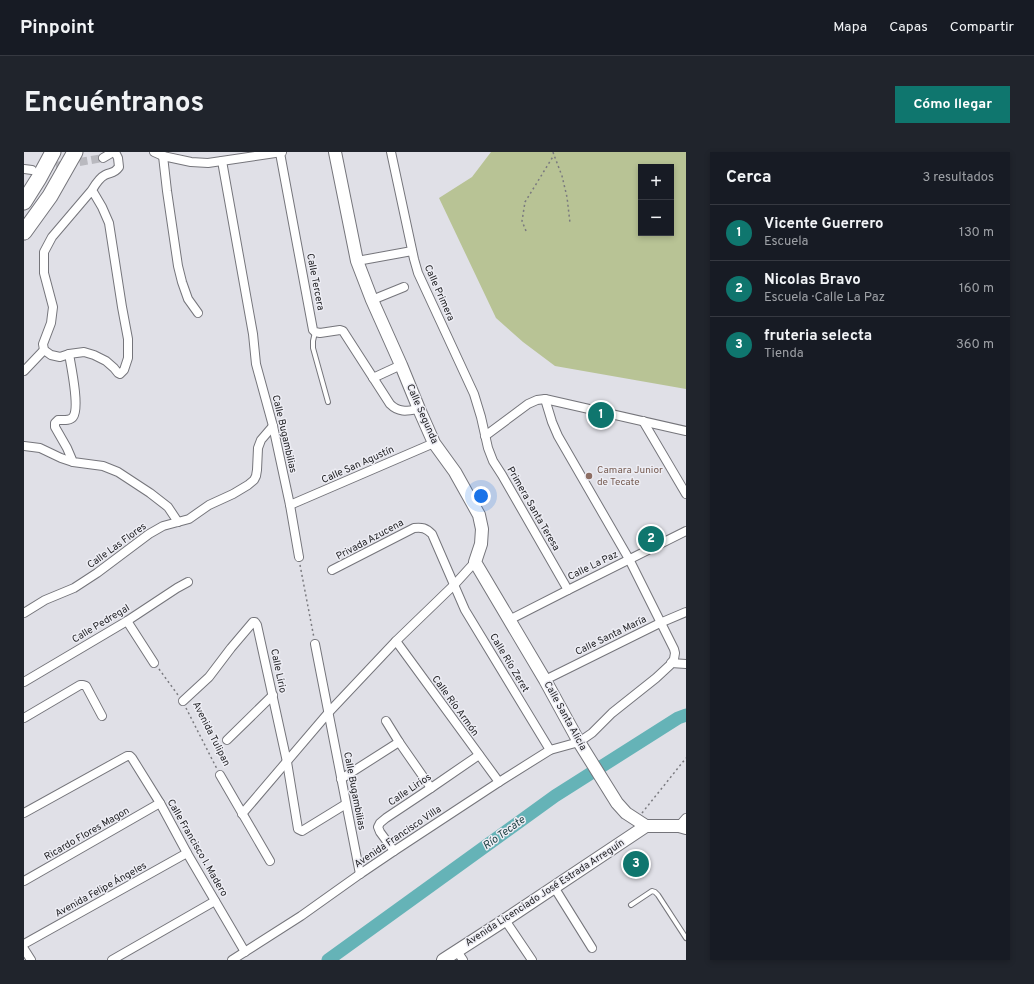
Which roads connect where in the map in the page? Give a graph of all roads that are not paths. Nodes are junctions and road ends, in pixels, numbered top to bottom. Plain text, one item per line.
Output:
1 (53, 152) edge
2 (75, 152) edge
3 (114, 152) edge
4 (154, 152) edge
5 (281, 152) edge
6 (335, 152) edge
7 (391, 152) edge
8 (164, 156) junction
9 (103, 158) tunnel mouth
10 (222, 161) junction
11 (92, 190) junction
12 (24, 202) edge
13 (24, 232) edge
14 (412, 251) junction
15 (357, 261) junction
16 (404, 287) dead end
17 (372, 300) junction
18 (198, 313) dead end
19 (314, 332) junction
20 (44, 350) junction
21 (69, 354) junction
22 (401, 365) junction
23 (24, 371) edge
24 (373, 378) junction
25 (545, 399) junction
26 (328, 402) dead end
27 (418, 409) junction
28 (643, 421) junction
29 (273, 426) junction
30 (686, 431) edge
31 (485, 436) junction
32 (434, 442) junction
33 (24, 446) edge
34 (73, 462) junction
35 (686, 494) edge
36 (290, 505) junction
37 (178, 522) junction
38 (686, 531) edge
39 (299, 557) road end
40 (629, 559) junction
41 (475, 562) junction
42 (332, 570) dead end
43 (188, 582) dead end
44 (454, 584) junction
45 (568, 590) junction
46 (686, 612) edge
47 (24, 613) edge
48 (509, 620) junction
49 (127, 621) junction
50 (660, 623) junction
51 (396, 641) junction
52 (315, 644) road end
53 (154, 663) road end
54 (671, 663) junction
55 (686, 664) edge
56 (545, 680) junction
57 (24, 682) edge
58 (272, 695) junction
59 (183, 701) road end
60 (329, 712) junction
61 (102, 716) dead end
62 (24, 718) edge
63 (386, 721) dead end
64 (227, 740) dead end
65 (399, 742) junction
66 (579, 742) junction
67 (550, 750) junction
68 (478, 755) junction
69 (287, 762) junction
70 (220, 775) road end
71 (341, 779) junction
72 (498, 782) junction
73 (431, 788) junction
74 (160, 803) junction
75 (346, 804) junction
76 (24, 814) edge
77 (242, 814) junction
78 (641, 823) junction
79 (684, 824) edge
80 (394, 852) junction
81 (187, 853) junction
82 (270, 861) dead end
83 (360, 874) junction
84 (24, 881) edge
85 (554, 887) junction
86 (215, 901) junction
87 (631, 905) dead end
88 (505, 920) junction
89 (686, 938) edge
90 (24, 944) edge
91 (24, 948) edge
92 (592, 948) dead end
93 (245, 952) junction
94 (460, 956) edge
95 (30, 960) edge
96 (112, 960) edge
97 (234, 960) edge
98 (443, 960) edge
99 (532, 960) edge

1 - 12 highway
2 - 13 highway
3 - 9 street
3 - 11 street
4 - 8 street
5 - 10 street
5 - 19 street, Calle Tercera
6 - 15 street, Calle Segunda
7 - 14 street, Calle Primera
8 - 10 street
8 - 18 street
10 - 29 street, Calle Bugambilias
11 - 20 street
11 - 21 street
14 - 15 street
14 - 31 street, Calle Primera
15 - 17 street, Calle Segunda
16 - 17 street
17 - 22 street, Calle Segunda
19 - 24 street
19 - 26 lane
20 - 21 street
20 - 23 street
21 - 34 street
22 - 24 street
22 - 27 street, Calle Segunda
24 - 27 street
25 - 28 street
25 - 31 street
25 - 40 street
27 - 32 street, Calle Segunda
28 - 30 street
28 - 35 street
29 - 36 street, Calle Bugambilias
29 - 37 street, Calle Las Flores
31 - 45 street, Primera Santa Teresa
32 - 36 street, Calle San Agustín
32 - 41 street, Calle Segunda
33 - 34 street
34 - 37 street
36 - 39 street, Calle Bugambilias
37 - 47 street, Calle Las Flores
38 - 40 street, Calle La Paz
40 - 45 street, Calle La Paz
40 - 50 street
41 - 44 street, Calle Segunda
41 - 48 street, Calle Santa Alicia
42 - 44 street, Privada Azucena
43 - 49 street, Calle Pedregal
44 - 51 street, Calle Segunda
44 - 67 street, Calle Río Zeret
45 - 48 street, Calle La Paz
46 - 50 street, Calle Santa María
48 - 56 street, Calle Santa Alicia
49 - 53 street
49 - 57 street, Calle Pedregal
50 - 54 street
50 - 56 street, Calle Santa María
51 - 60 street, Calle Segunda
51 - 68 street, Calle Río Armón
52 - 60 street, Calle Bugambilias
54 - 55 street
54 - 66 street
56 - 66 street, Calle Santa Alicia
58 - 59 street, Calle Lirio
58 - 64 street
58 - 69 street, Calle Lirio
60 - 69 street
60 - 71 street, Calle Bugambilias
61 - 62 street
63 - 65 street
65 - 71 street
65 - 73 street
66 - 67 street, Avenida Francisco Villa
66 - 78 street, Calle Santa Alicia
67 - 72 street, Avenida Francisco Villa
68 - 72 street, Calle Río Armón
68 - 73 street, Calle Lirios
69 - 75 street, Calle Lirio
69 - 77 street
70 - 77 street, Avenida Tulipan
71 - 75 street, Calle Bugambilias
72 - 80 street, Avenida Francisco Villa
73 - 80 street, Calle Lirios
74 - 76 street, Calle Francisco I. Madero
74 - 81 street, Calle Francisco I. Madero
74 - 84 street, Ricardo Flores Magon
75 - 83 street, Calle Bugambilias
77 - 82 street, Avenida Tulipan
78 - 79 street
78 - 85 street, Avenida Licenciado José Estrada Arreguín
80 - 83 street, Avenida Francisco Villa
81 - 86 street, Calle Francisco I. Madero
81 - 90 street, Avenida Felipe Ángeles
83 - 93 street, Avenida Francisco Villa
85 - 88 street, Avenida Licenciado José Estrada Arreguín
85 - 92 street
86 - 93 street, Calle Francisco I. Madero
86 - 96 street
87 - 89 lane
88 - 94 street, Avenida Licenciado José Estrada Arreguín
88 - 99 street
91 - 95 street
93 - 97 street, Avenida Francisco Villa
94 - 98 street, Avenida Licenciado José Estrada Arreguín

